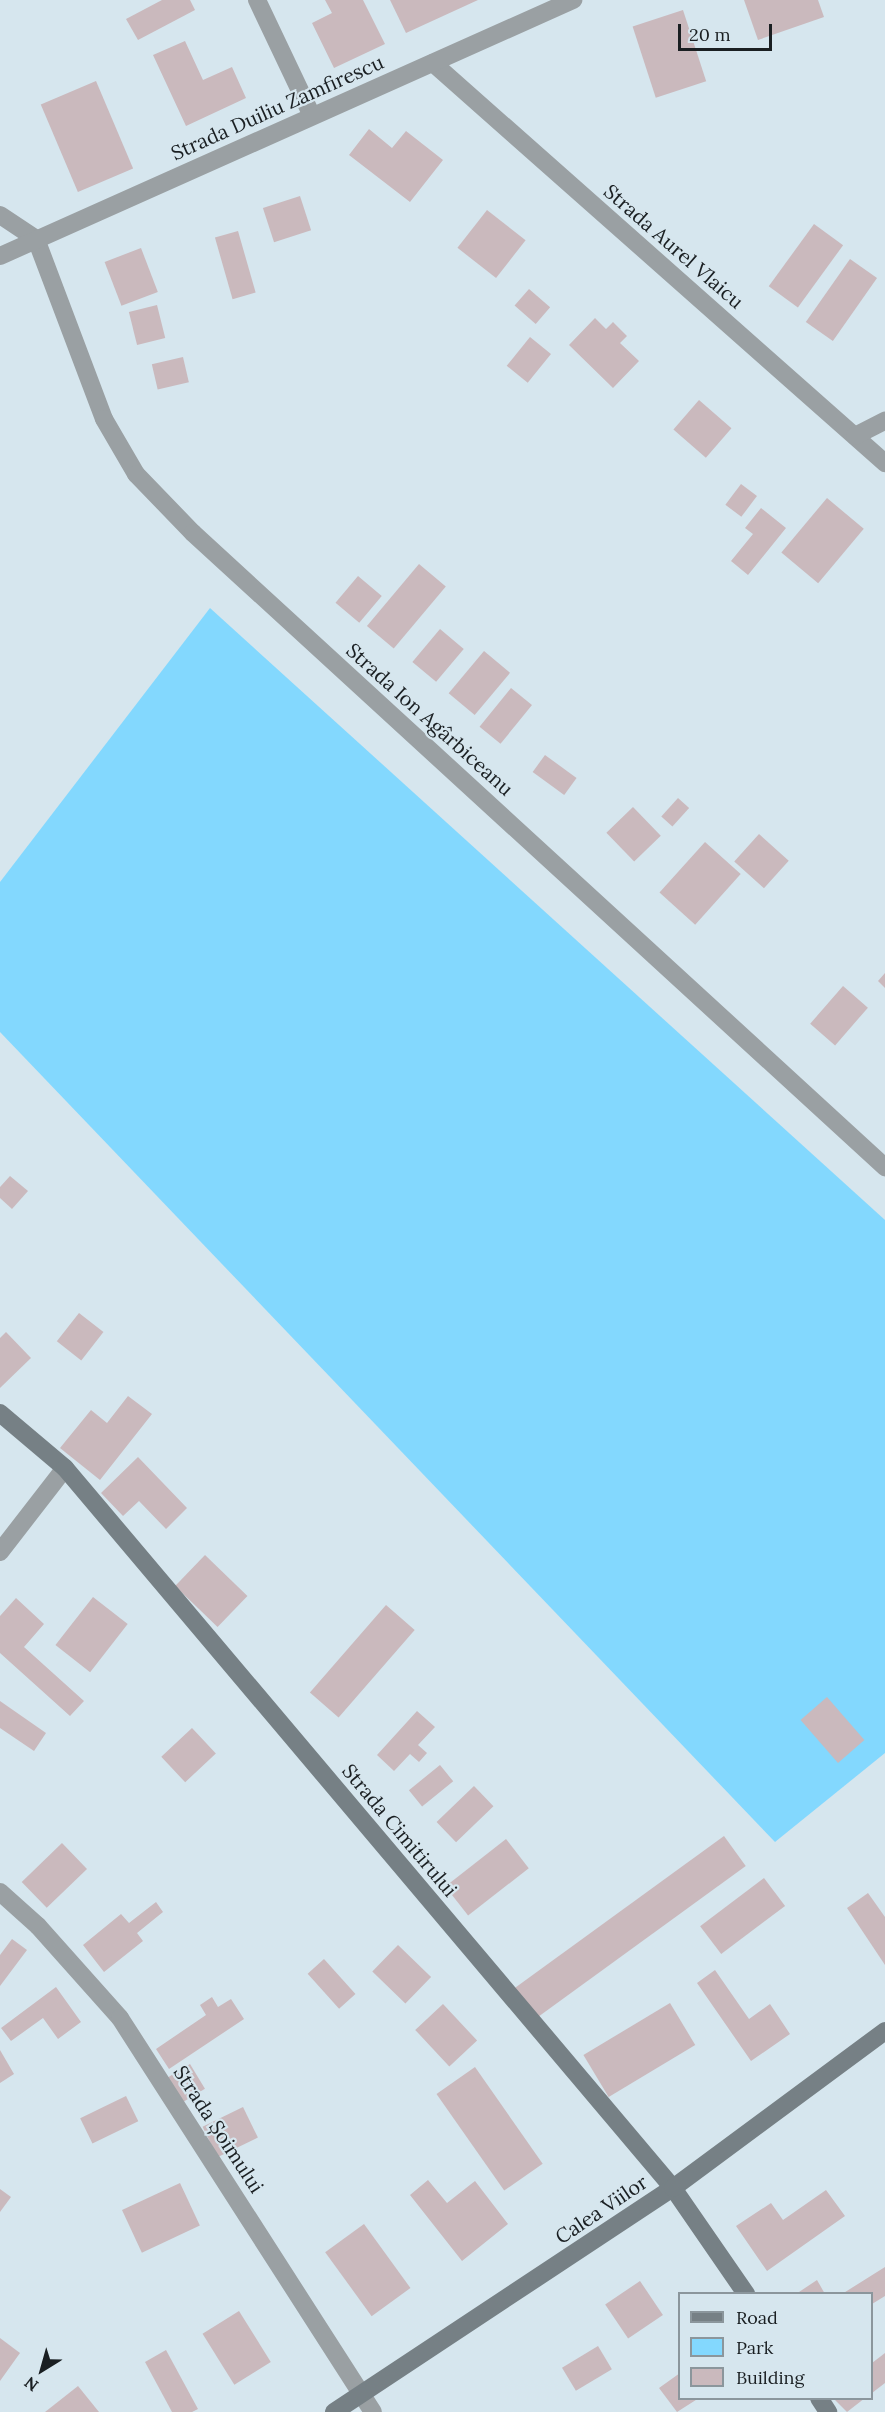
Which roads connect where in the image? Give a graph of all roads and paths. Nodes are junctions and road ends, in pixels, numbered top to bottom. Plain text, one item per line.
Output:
1 (257, 0) edge
2 (561, 2) edge
3 (433, 63) junction
4 (312, 116) junction
5 (0, 215) edge
6 (36, 239) junction
7 (0, 256) edge
8 (885, 421) edge
9 (855, 436) junction
10 (885, 464) edge
11 (885, 1167) edge
12 (0, 1413) edge
13 (65, 1468) junction
14 (0, 1552) edge
15 (0, 1892) edge
16 (885, 2031) edge
17 (674, 2188) junction
18 (745, 2292) edge
19 (362, 2394) junction
20 (334, 2412) edge
21 (373, 2412) edge

1 - 4 street
2 - 3 street, Strada Duiliu Zamfirescu
3 - 4 street, Strada Duiliu Zamfirescu
3 - 9 street, Strada Aurel Vlaicu
4 - 6 street, Strada Duiliu Zamfirescu
5 - 6 street
6 - 7 street, Strada Duiliu Zamfirescu
6 - 11 street, Strada Ion Agârbiceanu
8 - 9 street
9 - 10 street, Strada Aurel Vlaicu
12 - 13 street, Strada Cimitirului
13 - 14 street
13 - 17 street, Strada Cimitirului
15 - 19 street, Strada Șoimului
16 - 17 street, Calea Viilor
17 - 18 street, Strada Cimitirului
17 - 19 street, Calea Viilor
19 - 20 street, Calea Viilor
19 - 21 street, Strada Șoimului

